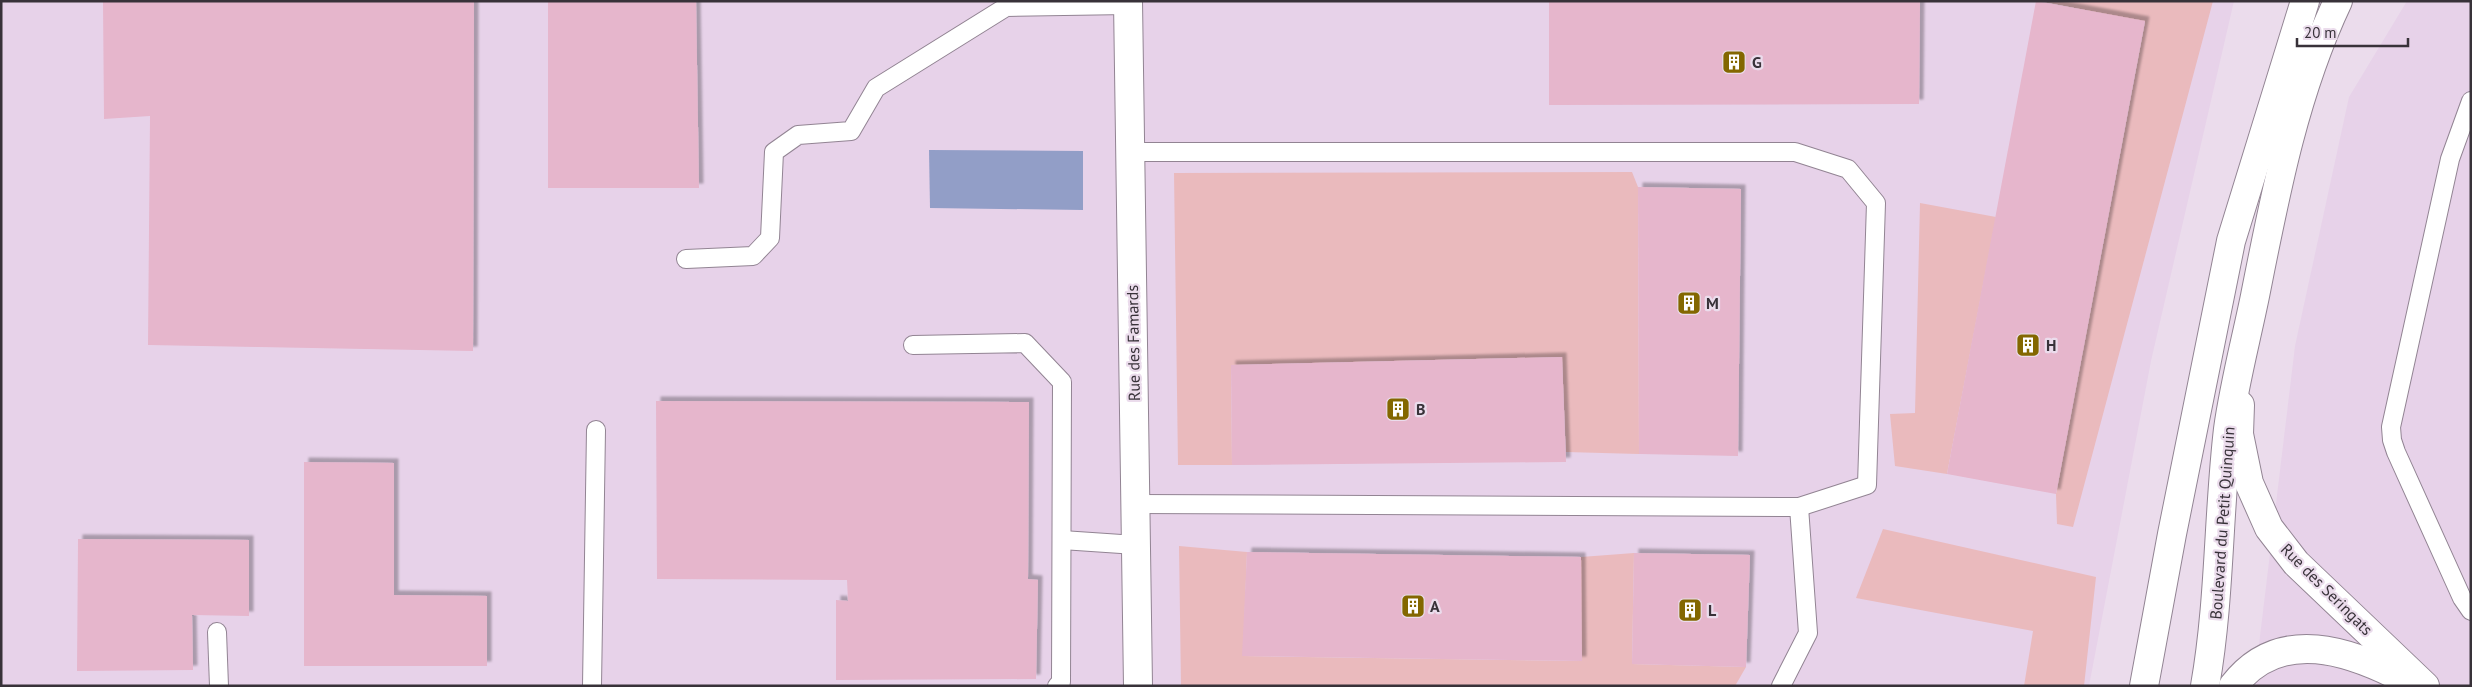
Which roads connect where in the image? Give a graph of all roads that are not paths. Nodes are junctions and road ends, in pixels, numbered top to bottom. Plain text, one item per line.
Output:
1 (2305, 1) edge
2 (2338, 1) edge
3 (1128, 3) edge
4 (2471, 101) edge
5 (1130, 152) junction
6 (686, 259) dead end
7 (913, 345) dead end
8 (2242, 360) junction
9 (596, 430) dead end
10 (1135, 504) junction
11 (1799, 507) junction
12 (1062, 540) junction
13 (1136, 545) junction
14 (2471, 611) edge
15 (218, 632) dead end
16 (219, 686) edge
17 (592, 686) edge
18 (1057, 686) edge
19 (1138, 686) edge
20 (1781, 686) edge
21 (2144, 686) edge
22 (2205, 686) edge
23 (2233, 686) edge
24 (2417, 686) edge
25 (2425, 686) edge

1 - 21 main road
2 - 8 main road
3 - 5 main road, Rue des Famards
3 - 6 lane
4 - 14 lane
5 - 10 main road, Rue des Famards
5 - 11 lane
7 - 12 lane
8 - 22 main road, Boulevard du Petit Quinquin
8 - 25 main road, Rue des Seringats
9 - 17 lane
10 - 11 lane
10 - 13 main road, Rue des Famards
11 - 20 lane
12 - 13 lane
12 - 18 lane
13 - 19 main road, Rue des Famards
15 - 16 lane
23 - 24 main road, Rue des Seringats

